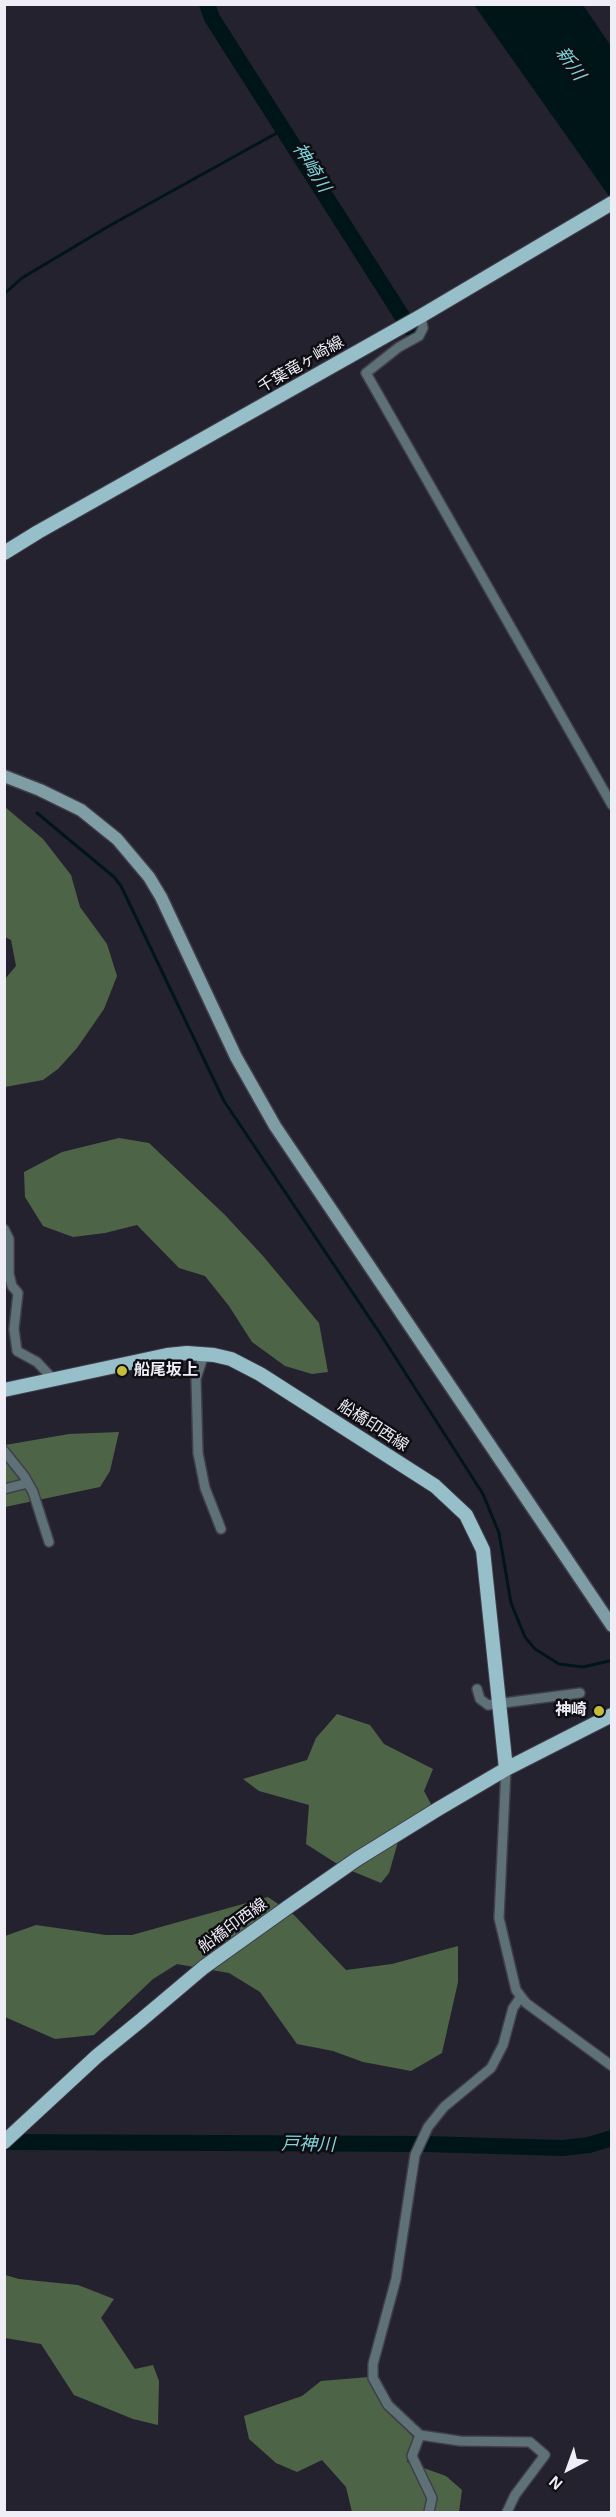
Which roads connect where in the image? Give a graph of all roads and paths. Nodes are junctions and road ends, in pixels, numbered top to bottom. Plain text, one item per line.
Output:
1 (610, 204) edge
2 (412, 320) junction
3 (4, 553) edge
4 (4, 776) edge
5 (612, 805) edge
6 (4, 1229) edge
7 (204, 1354) junction
8 (53, 1380) junction
9 (4, 1390) edge
10 (4, 1451) edge
11 (28, 1483) junction
12 (4, 1489) edge
13 (221, 1529) dead end
14 (49, 1542) dead end
15 (612, 1626) edge
16 (477, 1689) dead end
17 (580, 1693) dead end
18 (497, 1705) junction
19 (612, 1715) edge
20 (506, 1769) junction
21 (520, 1998) junction
22 (612, 2067) edge
23 (4, 2142) edge
24 (420, 2435) junction
25 (429, 2512) edge
26 (507, 2512) edge

1 - 2 main road, 千葉竜ヶ崎線
2 - 3 main road, 千葉竜ヶ崎線
2 - 5 street
4 - 15 street
6 - 8 street
7 - 8 main road, 船橋印西線
7 - 13 street
7 - 18 main road, 船橋印西線
8 - 9 main road, 船橋印西線
10 - 11 street
11 - 12 street
11 - 14 street
16 - 18 street
17 - 18 street
18 - 20 main road, 船橋印西線
19 - 20 main road, 船橋印西線
20 - 21 street
20 - 23 main road, 船橋印西線
21 - 22 street
21 - 24 street
24 - 25 street
24 - 26 street

